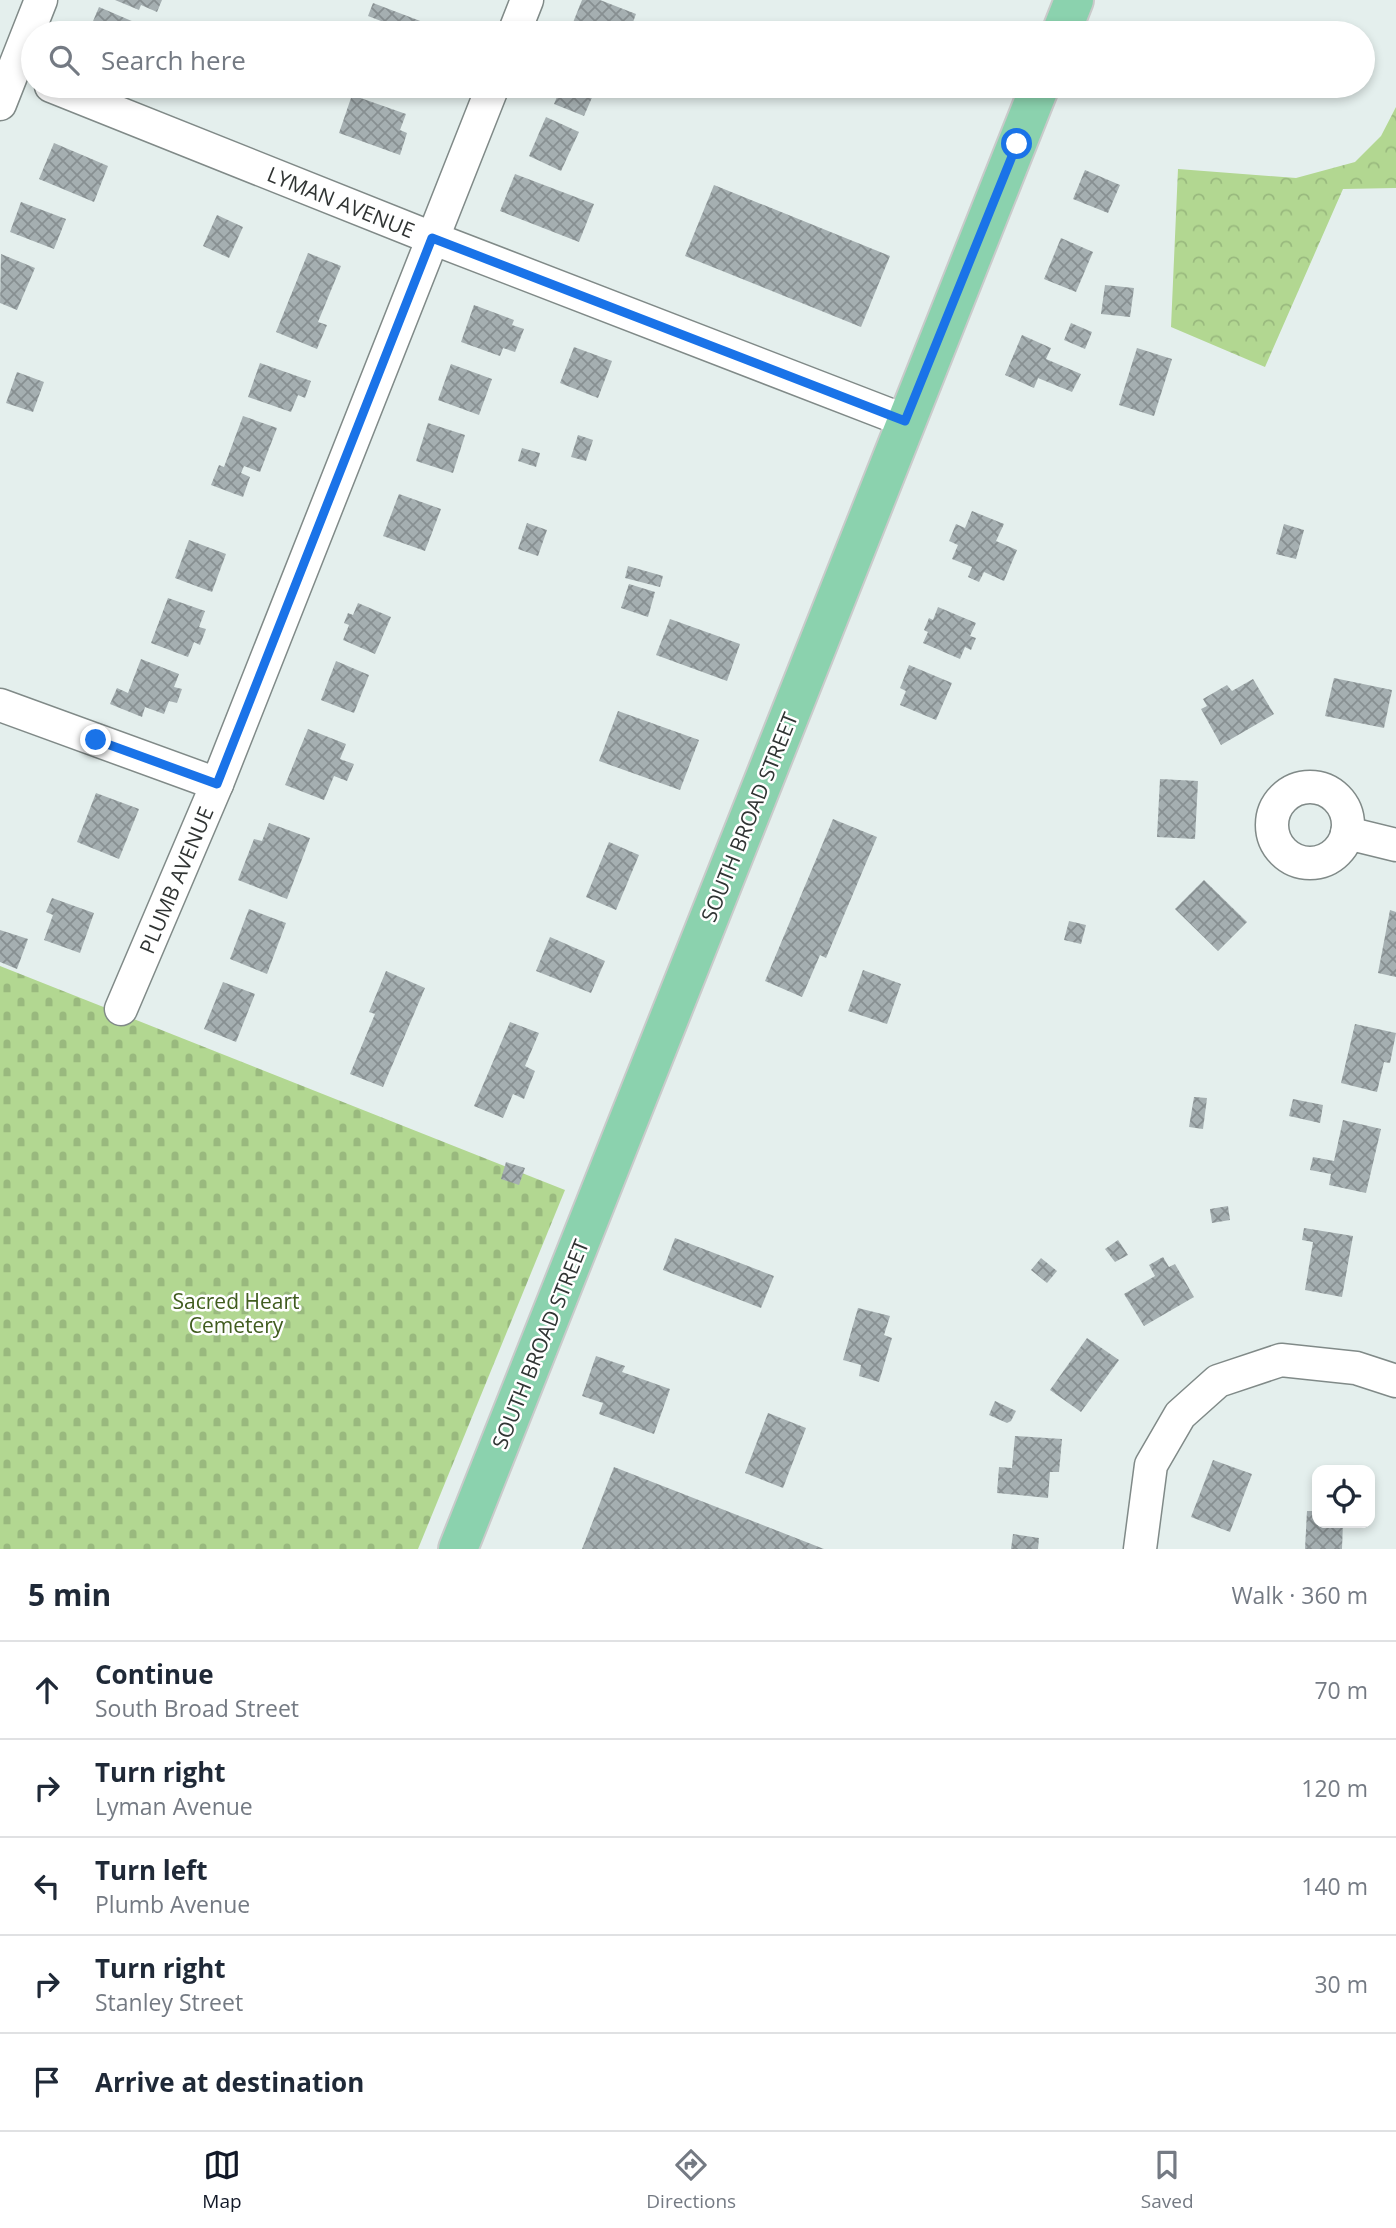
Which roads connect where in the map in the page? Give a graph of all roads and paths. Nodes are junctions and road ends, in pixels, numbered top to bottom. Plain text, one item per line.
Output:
1 (41, 0) edge
2 (527, 0) edge
3 (1074, 0) edge
4 (33, 21) edge
5 (519, 21) edge
6 (1066, 21) edge
7 (15, 71) edge
8 (81, 98) edge
9 (488, 98) edge
10 (1035, 98) edge
11 (0, 104) edge
12 (432, 238) junction
13 (905, 421) junction
14 (0, 705) edge
15 (217, 784) junction
16 (1348, 833) dead end
17 (1396, 845) edge
18 (121, 1009) dead end
19 (1396, 1381) edge
20 (458, 1549) edge
21 (1140, 1549) edge

1 - 4 street
2 - 5 street
3 - 6 main road
7 - 11 street
8 - 12 street, LYMAN AVENUE
9 - 12 street, PLUMB AVENUE
10 - 13 main road, SOUTH BROAD STREET
12 - 13 street, LYMAN AVENUE
12 - 15 street, PLUMB AVENUE
13 - 20 main road, SOUTH BROAD STREET
14 - 15 street
15 - 18 street, PLUMB AVENUE
16 - 17 street
19 - 21 street

